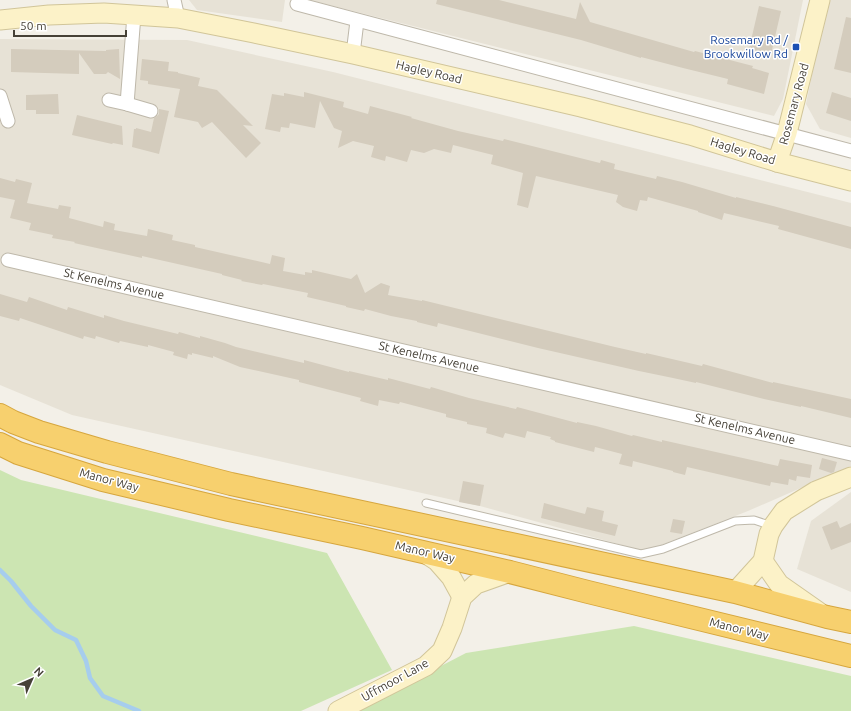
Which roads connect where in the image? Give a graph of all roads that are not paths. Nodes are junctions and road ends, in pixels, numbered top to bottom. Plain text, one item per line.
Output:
1 (820, 0) edge
2 (297, 4) dead end
3 (176, 9) edge
4 (134, 15) junction
5 (0, 20) edge
6 (357, 21) junction
7 (353, 54) junction
8 (0, 96) edge
9 (110, 100) dead end
10 (127, 104) junction
11 (151, 111) dead end
12 (8, 121) dead end
13 (787, 134) junction
14 (851, 151) edge
15 (778, 162) junction
16 (851, 180) edge
17 (8, 260) dead end
18 (0, 415) edge
19 (0, 444) edge
20 (851, 454) edge
21 (851, 477) edge
22 (426, 503) dead end
23 (773, 526) junction
24 (423, 552) junction
25 (763, 562) junction
26 (510, 572) junction
27 (735, 592) junction
28 (462, 598) junction
29 (827, 617) junction
30 (851, 622) edge
31 (851, 656) edge
32 (338, 711) edge

1 - 13 main road, Rosemary Road
2 - 6 street
3 - 4 main road, Hagley Road
3 - 7 main road, Hagley Road
4 - 5 main road, Hagley Road
4 - 10 street
6 - 7 street
6 - 13 street
7 - 15 main road, Hagley Road
8 - 12 street
9 - 10 street
10 - 11 street
13 - 14 street
13 - 15 main road, Rosemary Road
15 - 16 main road, Hagley Road
17 - 20 street, St Kenelms Avenue
18 - 27 highway, Manor Way
19 - 24 highway, Manor Way
21 - 23 main road
22 - 23 lane
23 - 25 main road
24 - 26 highway, Manor Way
24 - 28 main road
25 - 27 main road
25 - 29 main road
26 - 28 main road, Uffmoor Lane
26 - 31 highway, Manor Way
27 - 29 highway, Manor Way
28 - 32 main road, Uffmoor Lane
29 - 30 highway, Manor Way

